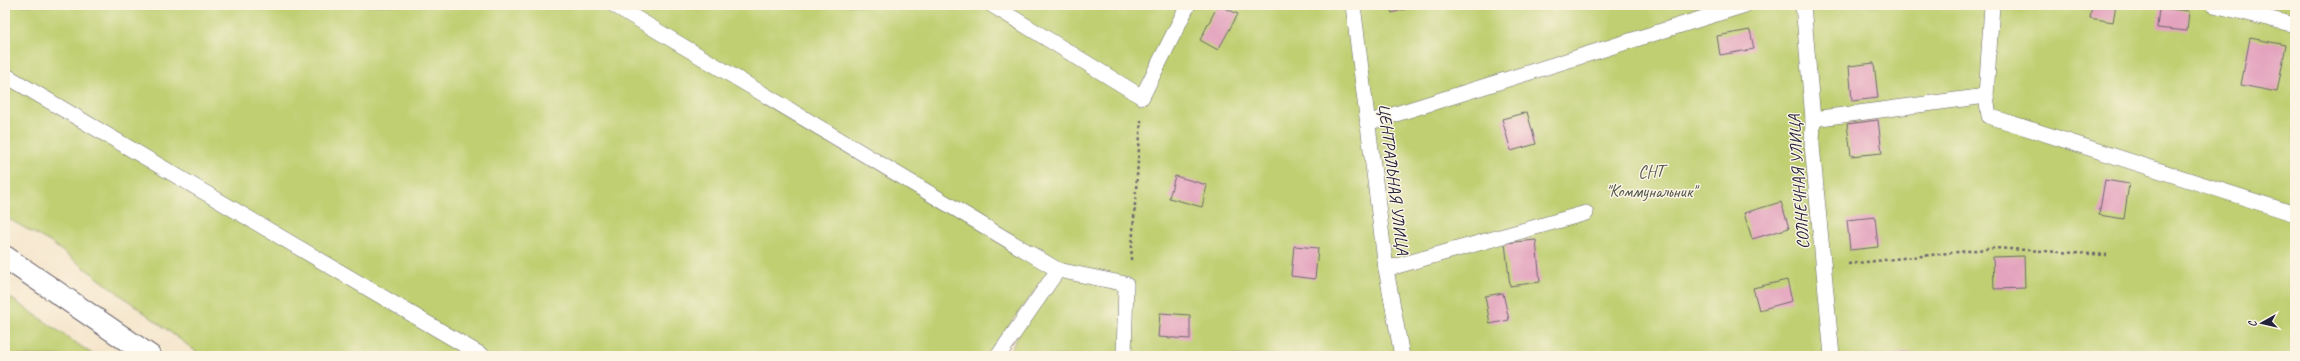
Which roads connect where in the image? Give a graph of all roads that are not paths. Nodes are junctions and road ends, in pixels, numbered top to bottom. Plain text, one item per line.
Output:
1 (614, 5) edge
2 (992, 5) edge
3 (1188, 5) edge
4 (1353, 5) edge
5 (1745, 5) edge
6 (1803, 5) edge
7 (1992, 5) edge
8 (2214, 5) edge
9 (2295, 25) edge
10 (5, 74) edge
11 (1986, 96) junction
12 (1813, 119) junction
13 (1367, 123) junction
14 (1586, 213) dead end
15 (2295, 214) edge
16 (5, 257) edge
17 (1386, 269) junction
18 (1058, 270) junction
19 (150, 356) edge
20 (483, 356) edge
21 (998, 356) edge
22 (1124, 356) edge
23 (1402, 356) edge
24 (1832, 356) edge

1 - 18 lane
2 - 3 lane
4 - 13 lane, ЦЕНТРАЛЬНАЯ УЛИЦА
5 - 13 lane
6 - 12 lane, СОЛНЕЧНАЯ УЛИЦА
7 - 11 lane
8 - 9 lane
10 - 20 lane
11 - 12 lane
11 - 15 lane
12 - 24 lane, СОЛНЕЧНАЯ УЛИЦА
13 - 17 lane, ЦЕНТРАЛЬНАЯ УЛИЦА
14 - 17 lane
16 - 19 street
17 - 23 lane, ЦЕНТРАЛЬНАЯ УЛИЦА
18 - 21 lane
18 - 22 lane

